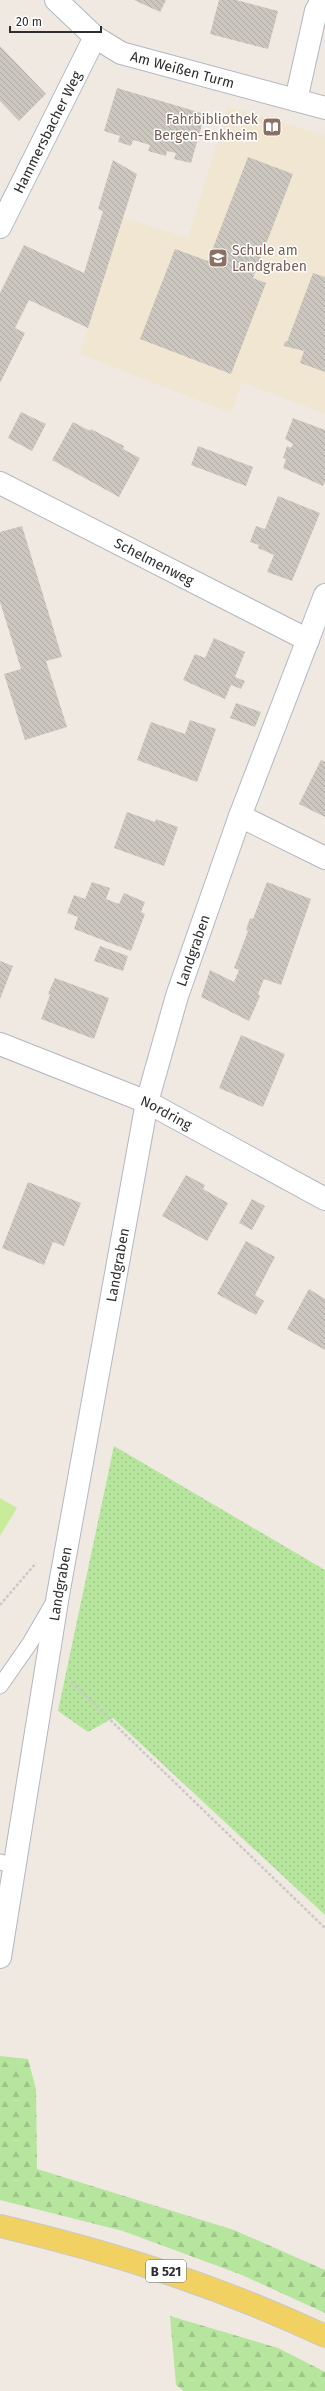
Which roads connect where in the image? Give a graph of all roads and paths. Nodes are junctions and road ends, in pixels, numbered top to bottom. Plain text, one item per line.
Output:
1 (56, 0) edge
2 (322, 0) edge
3 (95, 37) junction
4 (296, 100) junction
5 (325, 108) edge
6 (0, 227) edge
7 (0, 483) edge
8 (325, 595) edge
9 (308, 640) junction
10 (240, 816) junction
11 (325, 858) edge
12 (0, 1044) edge
13 (147, 1102) junction
14 (325, 1199) edge
15 (58, 1595) junction
16 (48, 1659) junction
17 (0, 1686) edge
18 (8, 1864) edge
19 (325, 1928) edge
20 (0, 1958) edge
21 (0, 2226) edge
22 (325, 2336) edge

1 - 3 street, Am Weißen Turm
2 - 4 street
3 - 4 street, Am Weißen Turm
3 - 6 street, Hammersbacher Weg
4 - 5 street, Am Weißen Turm
7 - 9 street, Schelmenweg
8 - 9 street, Landgraben
9 - 10 street, Landgraben
10 - 11 street
10 - 13 street, Landgraben
12 - 13 street, Nordring
13 - 14 street, Nordring
13 - 15 street, Landgraben
15 - 16 street, Landgraben
15 - 17 lane
16 - 18 street, Landgraben
16 - 19 path
18 - 20 street, Landgraben
21 - 22 main road, B 521

